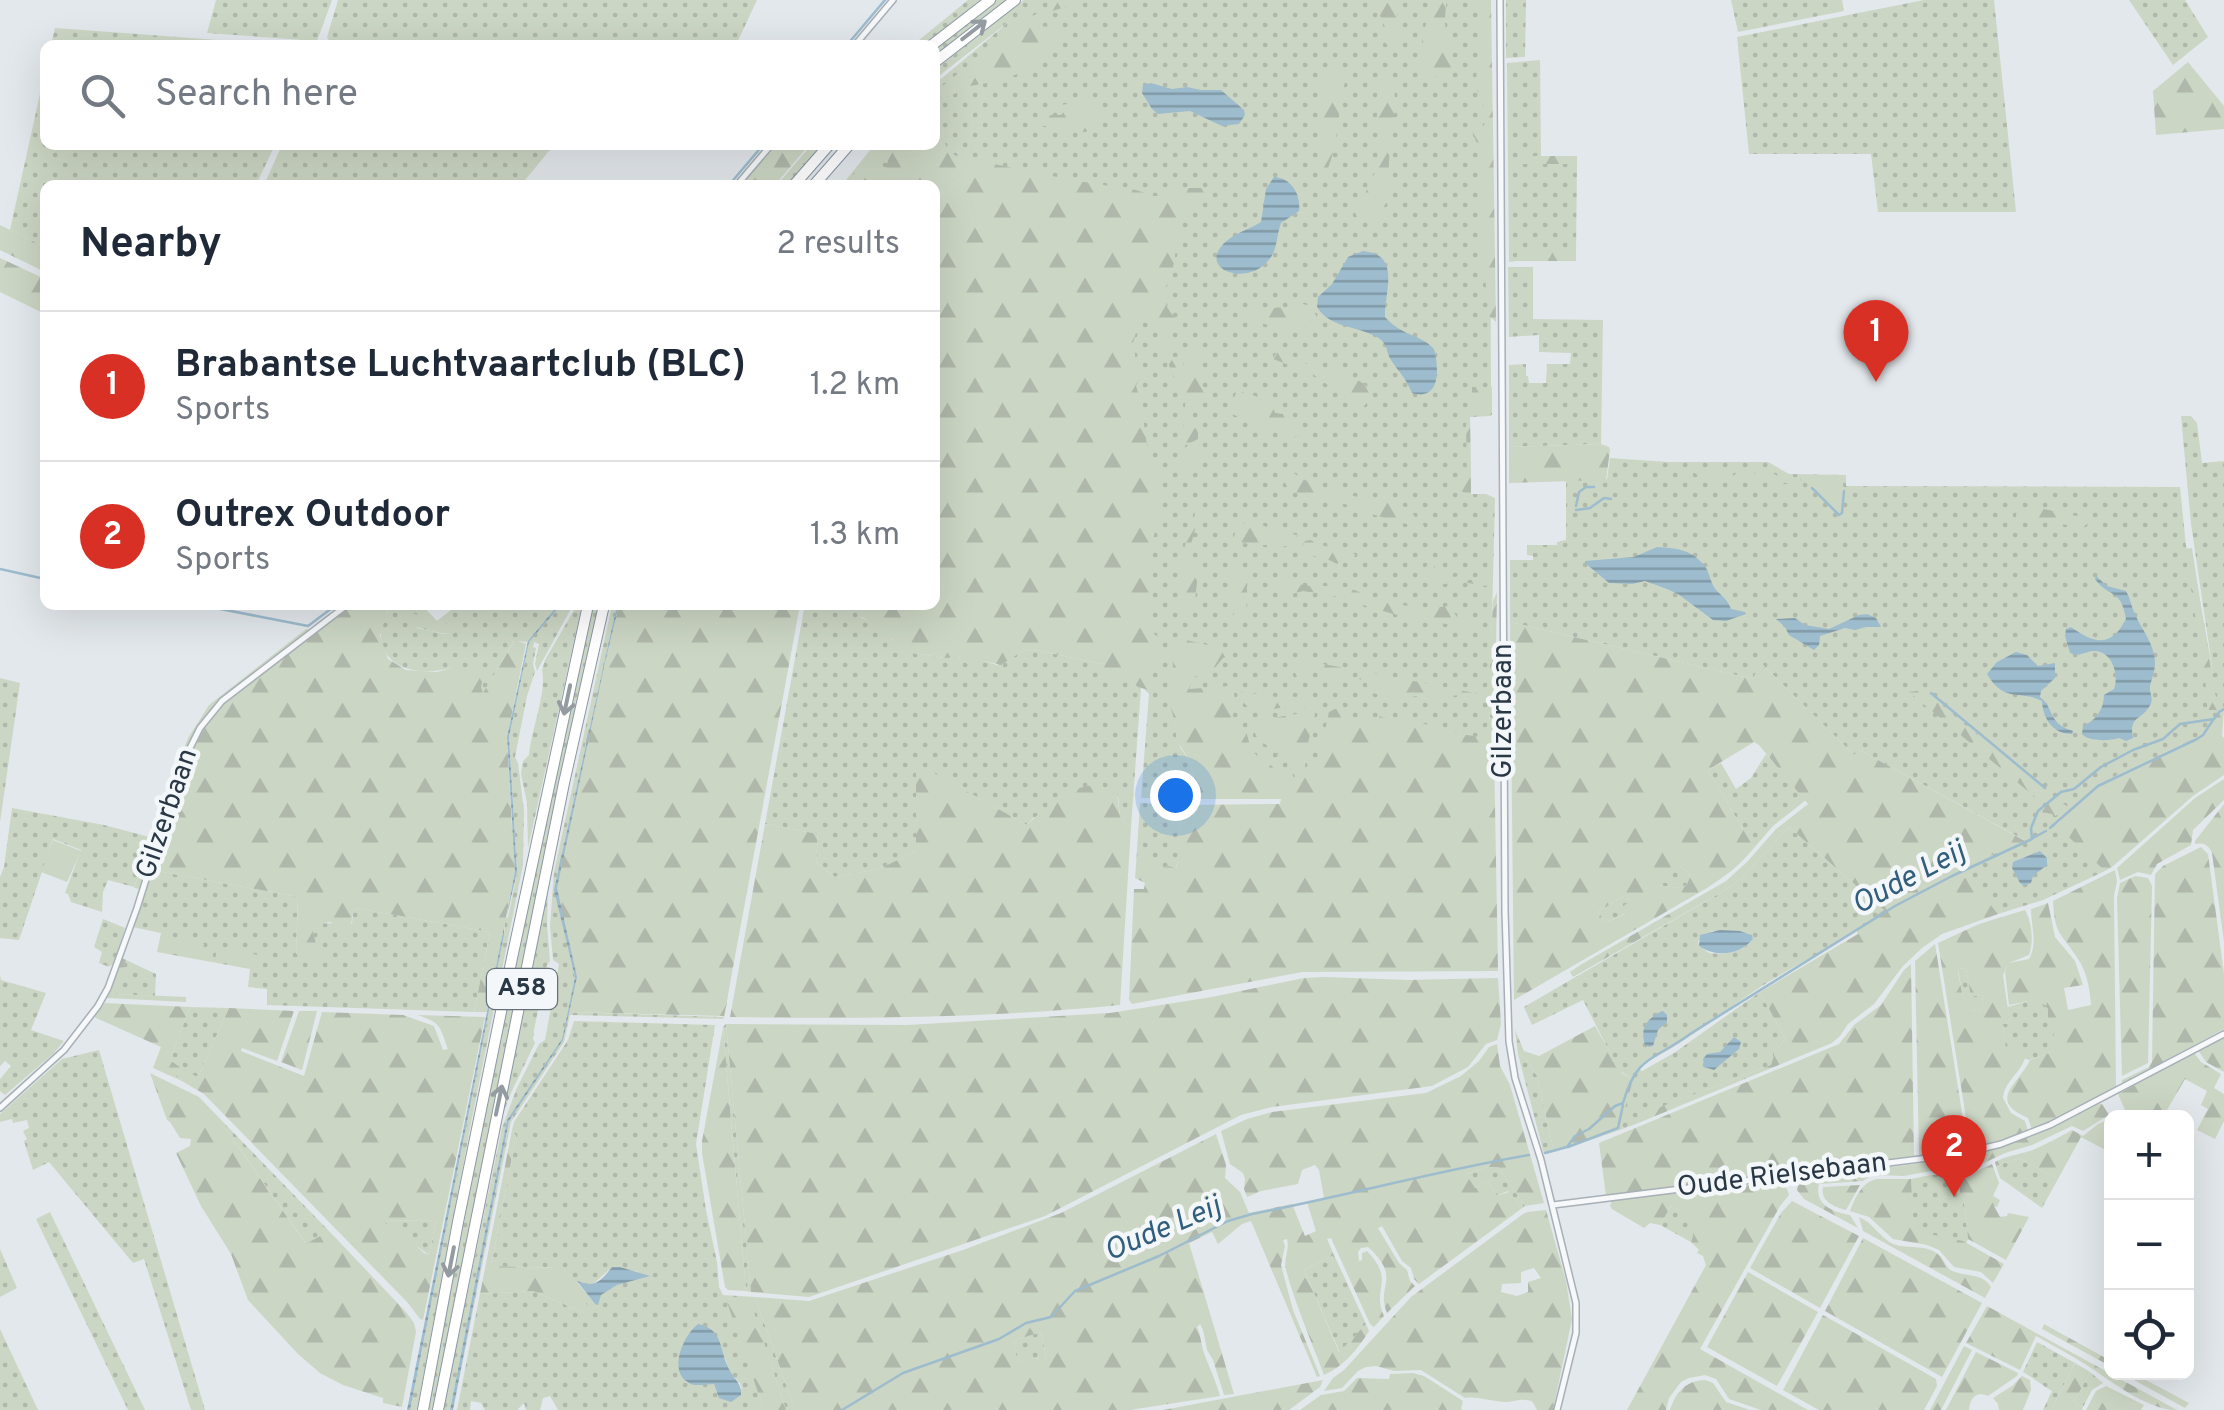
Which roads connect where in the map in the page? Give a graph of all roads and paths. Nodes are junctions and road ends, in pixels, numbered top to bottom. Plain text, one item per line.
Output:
1 (893, 0) edge
2 (990, 0) edge
3 (1015, 0) edge
4 (1500, 0) edge
5 (860, 40) edge
6 (938, 40) edge
7 (940, 58) edge
8 (767, 150) edge
9 (825, 150) edge
10 (844, 150) edge
11 (741, 180) edge
12 (798, 180) edge
13 (818, 180) edge
14 (341, 610) edge
15 (587, 610) edge
16 (603, 610) edge
17 (2224, 1034) edge
18 (0, 1108) edge
19 (1553, 1205) junction
20 (423, 1410) edge
21 (438, 1410) edge
22 (1557, 1410) edge

1 - 5 street
2 - 6 highway
7 -> 3 highway
4 - 19 street, Gilzerbaan
8 - 11 street
9 - 12 highway
10 - 13 highway
14 - 18 street, Gilzerbaan
15 -> 20 highway, A58
21 -> 16 highway, A58
17 - 19 street, Oude Rielsebaan
19 - 22 street, Gilzerbaan

